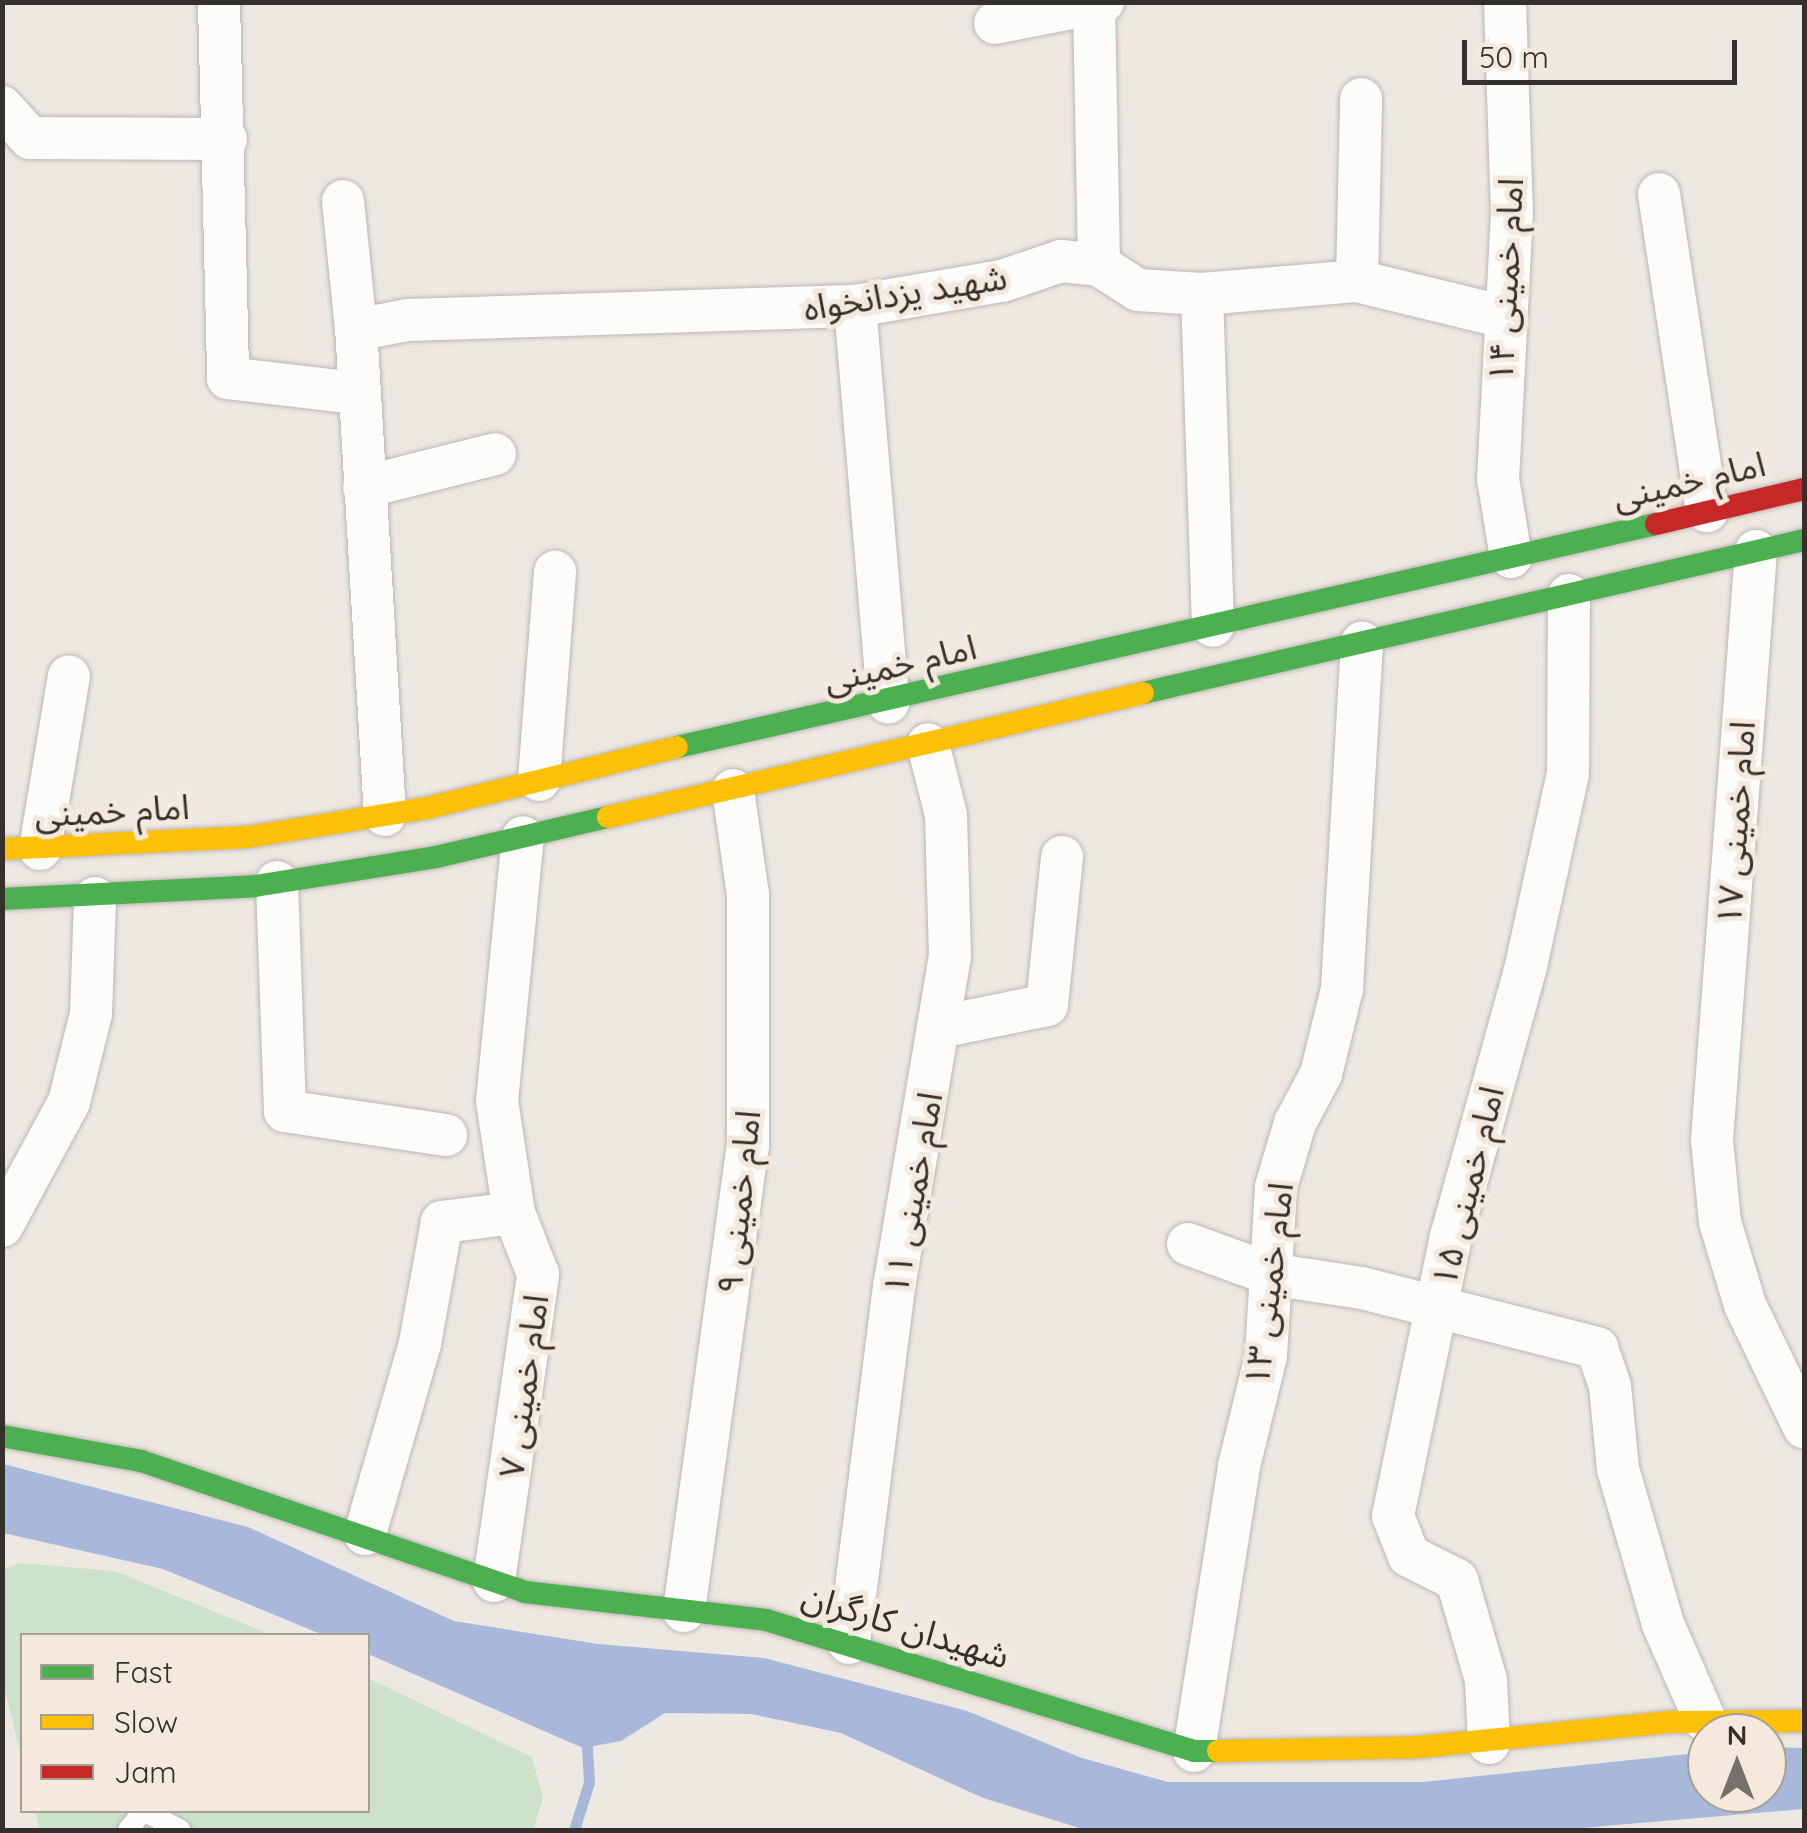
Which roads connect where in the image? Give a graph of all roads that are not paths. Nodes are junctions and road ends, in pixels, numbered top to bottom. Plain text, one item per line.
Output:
1 (219, 2) edge
2 (1506, 2) edge
3 (1097, 3) edge
4 (995, 23) dead end
5 (1361, 99) dead end
6 (2, 107) edge
7 (226, 140) junction
8 (1659, 194) dead end
9 (343, 200) dead end
10 (1099, 266) junction
11 (1357, 281) junction
12 (1202, 294) junction
13 (856, 306) junction
14 (1505, 317) junction
15 (356, 330) junction
16 (356, 393) junction
17 (496, 454) dead end
18 (364, 487) junction
19 (1804, 488) edge
20 (1708, 511) junction
21 (1804, 540) edge
22 (1756, 551) junction
23 (1512, 557) junction
24 (555, 572) dead end
25 (1568, 595) junction
26 (1213, 626) junction
27 (1362, 643) junction
28 (69, 676) dead end
29 (888, 703) junction
30 (928, 744) junction
31 (590, 765) junction
32 (539, 780) junction
33 (733, 790) junction
34 (385, 815) junction
35 (605, 819) junction
36 (523, 837) junction
37 (21, 849) edge
38 (1062, 857) dead end
39 (277, 882) junction
40 (2, 898) edge
41 (95, 898) junction
42 (940, 1027) junction
43 (446, 1135) dead end
44 (514, 1212) junction
45 (2, 1226) edge
46 (1188, 1244) dead end
47 (1270, 1274) junction
48 (1436, 1310) junction
49 (1804, 1427) edge
50 (2, 1436) edge
51 (366, 1534) junction
52 (494, 1581) junction
53 (684, 1611) junction
54 (849, 1643) junction
55 (1702, 1713) edge
56 (1687, 1722) edge
57 (1489, 1743) junction
58 (1194, 1751) junction
59 (148, 1813) edge
60 (181, 1830) edge

1 - 7 street
2 - 14 street, امام خمینی ۱۴
3 - 4 street
3 - 10 street
5 - 11 street
6 - 7 street
7 - 16 street
8 - 20 street
9 - 15 street
10 - 12 street, شهید یزدانخواه
10 - 13 street, شهید یزدانخواه
11 - 12 street, شهید یزدانخواه
11 - 14 street, شهید یزدانخواه
12 - 26 street
13 - 15 street, شهید یزدانخواه
13 - 29 street
14 - 23 street, امام خمینی ۱۴
15 - 16 street
16 - 18 street
17 - 18 street
18 - 34 street
19 - 20 main road, امام خمینی
20 - 23 main road, امام خمینی
21 - 22 main road
22 - 25 main road
22 - 49 street, امام خمینی ۱۷
23 - 26 main road, امام خمینی
24 - 32 street
25 - 27 main road
25 - 48 street, امام خمینی ۱۵
26 - 29 main road, امام خمینی
27 - 30 main road
27 - 47 street, امام خمینی ۱۳
28 - 37 street
29 - 31 main road, امام خمینی
30 - 33 main road
30 - 42 street, امام خمینی ۱۱
31 - 32 main road, امام خمینی
31 - 35 main road
32 - 34 main road, امام خمینی
33 - 35 main road
33 - 53 street, امام خمینی ۹
34 - 37 main road, امام خمینی
35 - 36 main road
36 - 39 main road
36 - 44 street, امام خمینی ۷
38 - 42 street
39 - 41 main road
39 - 43 street
40 - 41 main road
41 - 45 street
42 - 54 street, امام خمینی ۱۱
44 - 51 street
44 - 52 street, امام خمینی ۷
46 - 47 street
47 - 48 street
47 - 58 street, امام خمینی ۱۳
48 - 55 street
48 - 57 street, امام خمینی ۱۵
50 - 51 main road, شهیدان کارگران
51 - 52 main road, شهیدان کارگران
52 - 53 main road, شهیدان کارگران
53 - 54 main road, شهیدان کارگران
54 - 58 main road, شهیدان کارگران
56 - 57 main road, شهیدان کارگران
57 - 58 main road, شهیدان کارگران
59 - 60 lane

